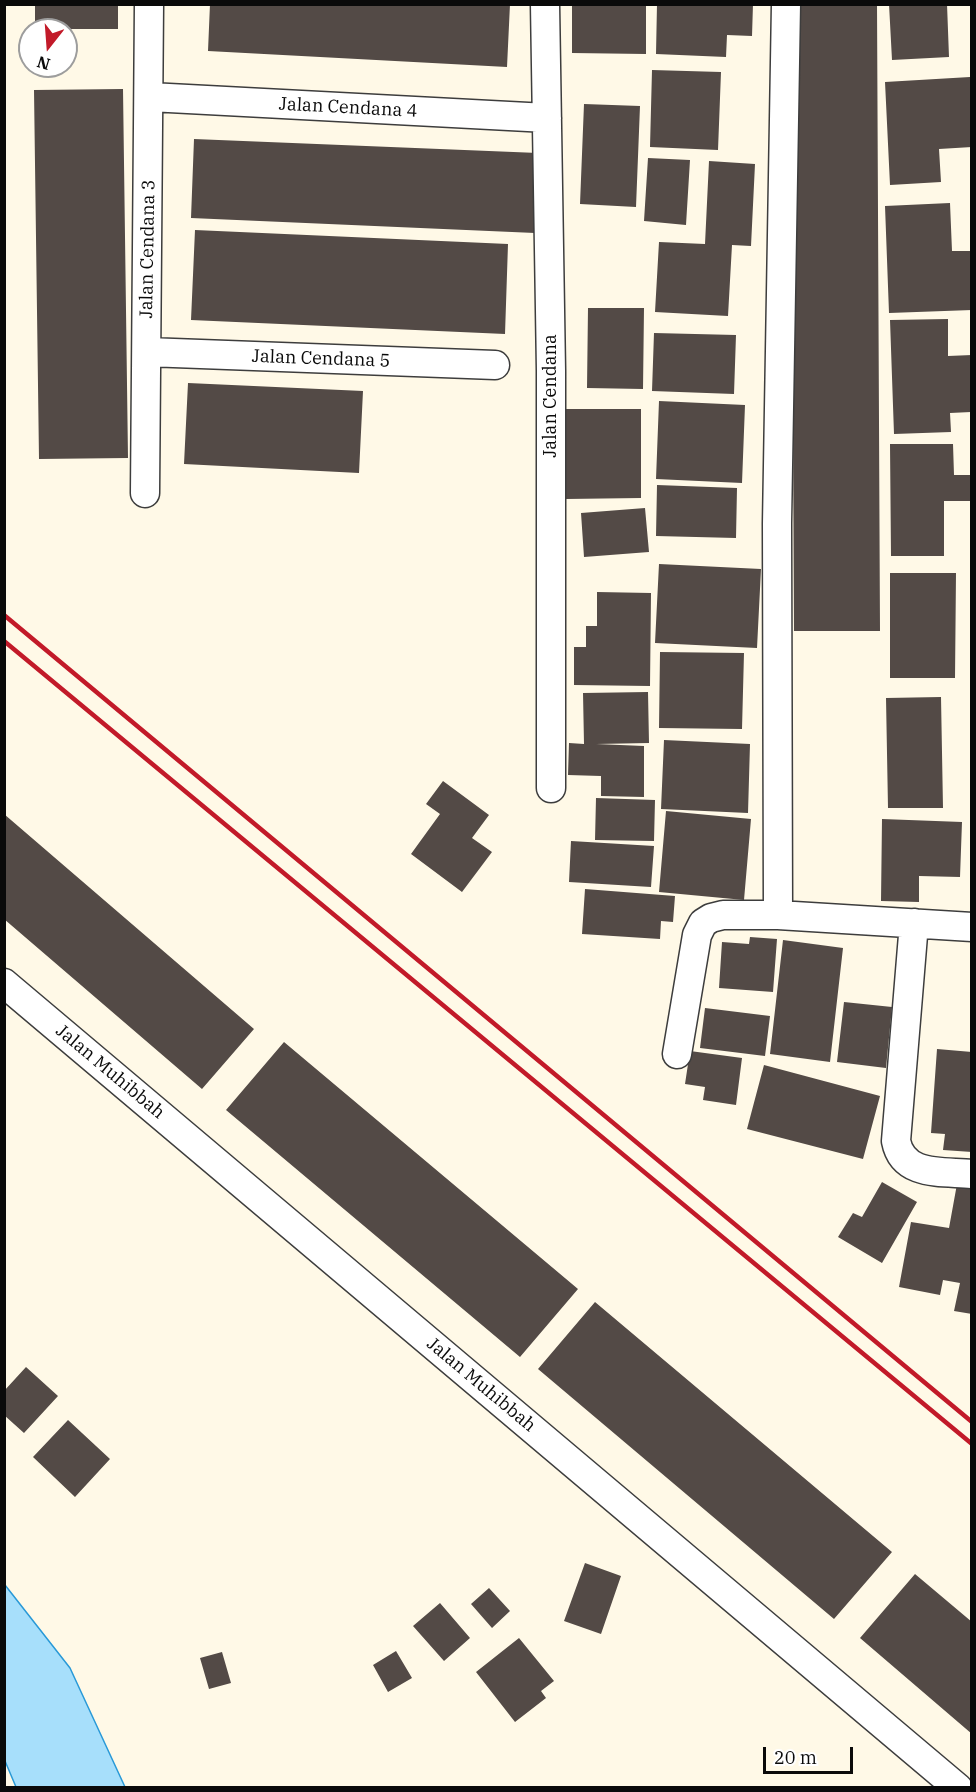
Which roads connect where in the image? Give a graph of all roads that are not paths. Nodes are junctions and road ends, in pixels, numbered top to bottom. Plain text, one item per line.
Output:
1 (149, 4) edge
2 (545, 4) edge
3 (786, 4) edge
4 (150, 98) junction
5 (547, 118) junction
6 (147, 352) junction
7 (495, 365) dead end
8 (145, 493) dead end
9 (551, 788) dead end
10 (778, 915) junction
11 (914, 923) junction
12 (972, 927) edge
13 (4, 983) edge
14 (678, 1054) dead end
15 (972, 1174) edge
16 (958, 1788) edge

1 - 4 street, Jalan Cendana 3
2 - 5 street, Jalan Cendana
3 - 10 street
4 - 5 street, Jalan Cendana 4
4 - 6 street, Jalan Cendana 3
5 - 9 street, Jalan Cendana
6 - 7 street, Jalan Cendana 5
6 - 8 street, Jalan Cendana 3
10 - 11 street
10 - 14 street
11 - 12 street
11 - 15 street
13 - 16 street, Jalan Muhibbah

